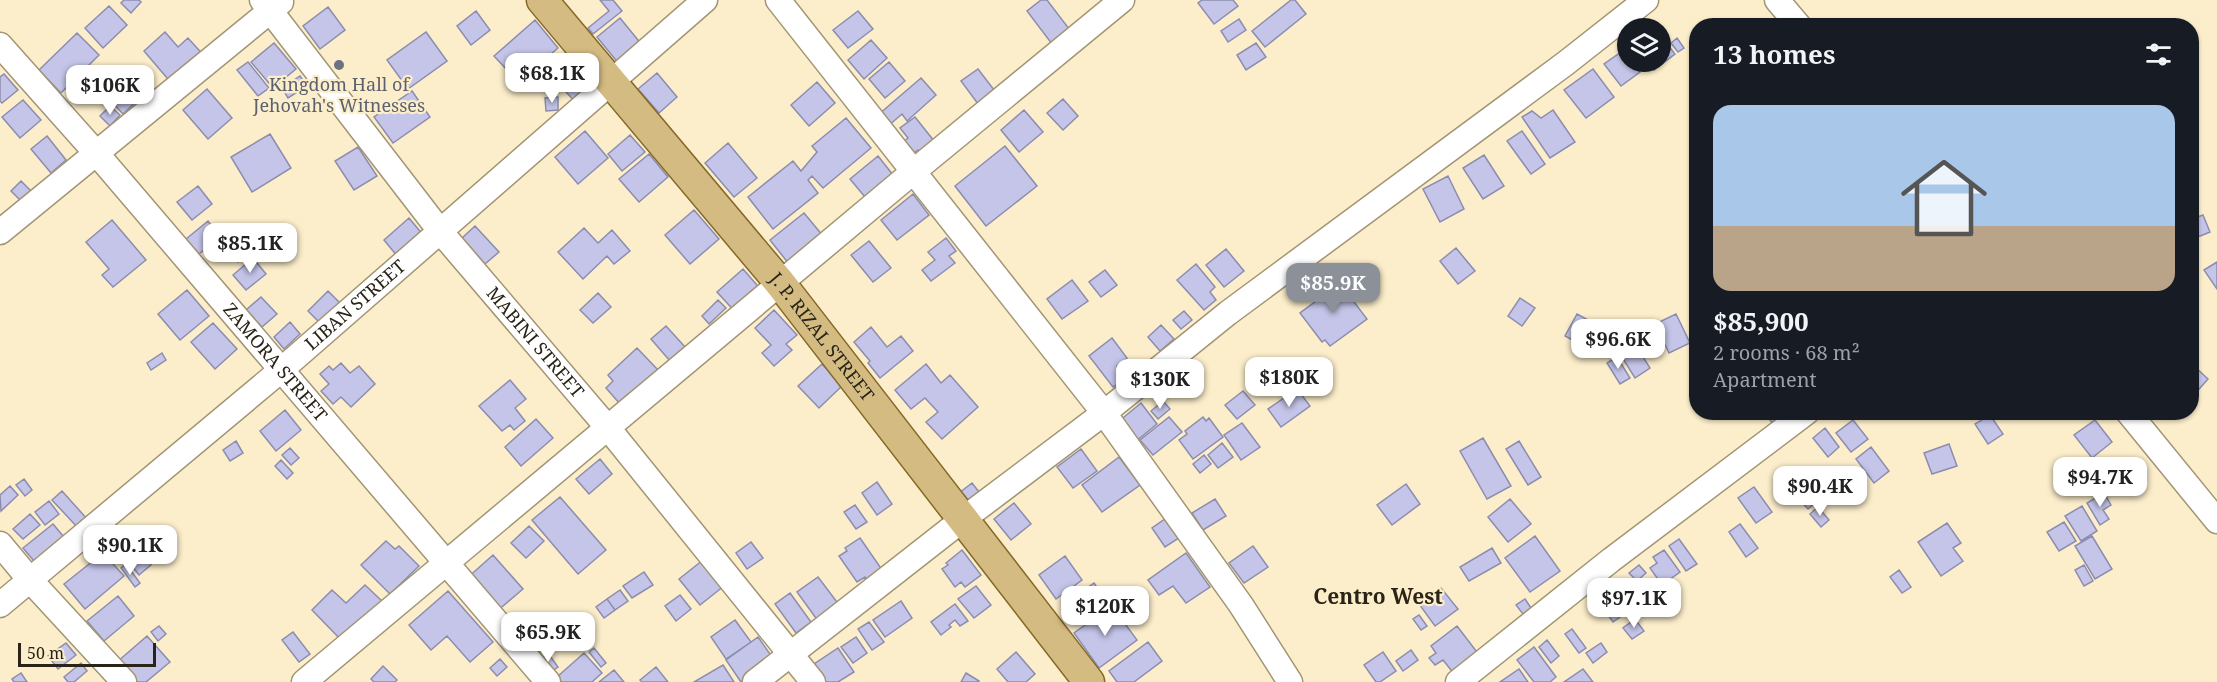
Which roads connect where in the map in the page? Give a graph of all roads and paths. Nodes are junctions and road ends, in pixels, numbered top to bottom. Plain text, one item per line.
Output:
1 (542, 0) edge
2 (705, 0) edge
3 (778, 0) edge
4 (1122, 0) edge
5 (1646, 0) edge
6 (1777, 0) edge
7 (272, 3) edge
8 (1096, 8) edge
9 (1792, 18) edge
10 (0, 45) edge
11 (612, 83) junction
12 (97, 154) junction
13 (913, 172) junction
14 (440, 231) junction
15 (0, 232) edge
16 (780, 283) junction
17 (280, 371) junction
18 (1104, 413) junction
19 (1796, 420) edge
20 (2135, 420) edge
21 (608, 428) junction
22 (962, 520) junction
23 (2217, 521) edge
24 (0, 544) edge
25 (447, 563) junction
26 (30, 580) junction
27 (0, 605) edge
28 (792, 654) junction
29 (124, 682) edge
30 (304, 682) edge
31 (548, 682) edge
32 (755, 682) edge
33 (813, 682) edge
34 (1089, 682) edge
35 (1290, 682) edge
36 (1458, 682) edge

1 - 11 main road, J. P. RIZAL STREET
2 - 11 street, LIBAN STREET
3 - 13 street
4 - 8 street
5 - 18 street
6 - 9 street
7 - 12 street
7 - 14 street, MABINI STREET
8 - 13 street
10 - 12 street, ZAMORA STREET
11 - 14 street, LIBAN STREET
11 - 16 main road, J. P. RIZAL STREET
12 - 15 street
12 - 17 street, ZAMORA STREET
13 - 16 street
13 - 18 street
14 - 17 street, LIBAN STREET
14 - 21 street, MABINI STREET
16 - 21 street
16 - 22 main road, J. P. RIZAL STREET
17 - 25 street, ZAMORA STREET
17 - 26 street, LIBAN STREET
18 - 22 street
18 - 35 street
19 - 36 street
20 - 23 street
21 - 25 street
21 - 28 street, MABINI STREET
22 - 28 street
22 - 34 main road, J. P. RIZAL STREET
24 - 26 street
25 - 30 street
25 - 31 street, ZAMORA STREET
26 - 27 street, LIBAN STREET
26 - 29 street
28 - 32 street
28 - 33 street, MABINI STREET

